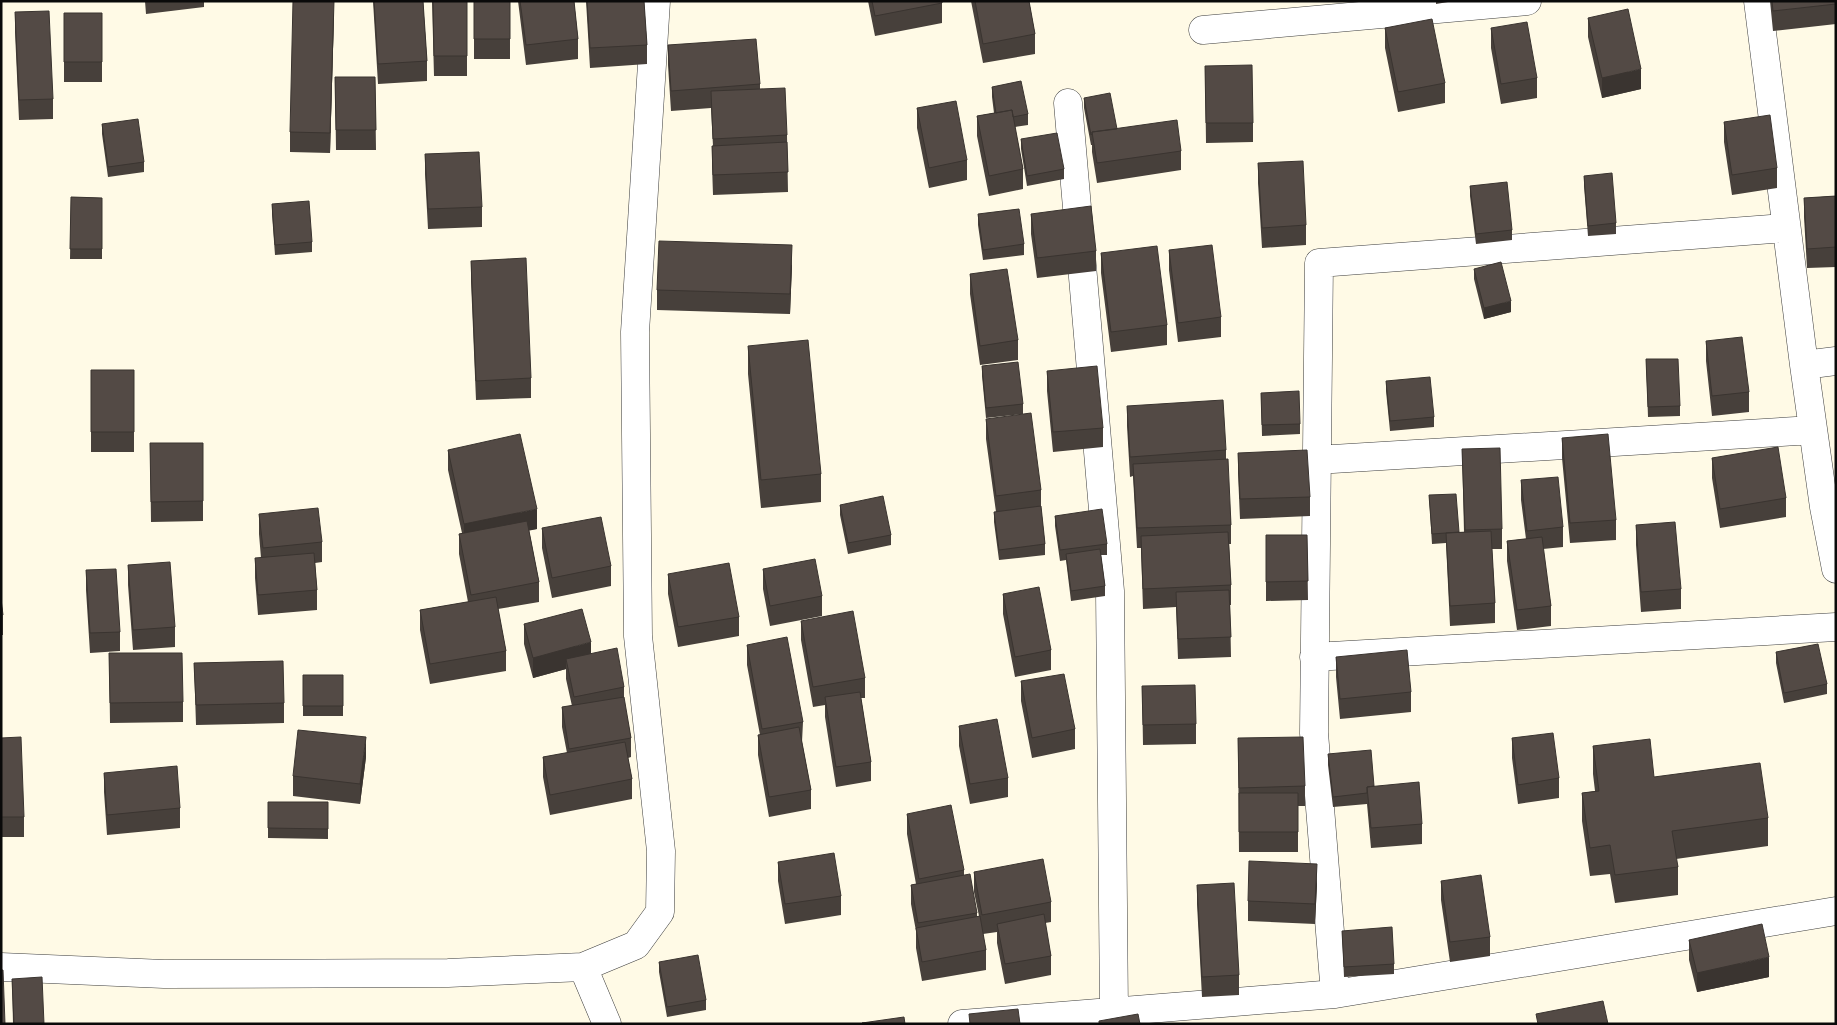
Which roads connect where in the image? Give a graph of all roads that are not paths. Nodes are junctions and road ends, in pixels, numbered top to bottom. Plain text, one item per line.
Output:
1 (656, 1) edge
2 (1528, 1) edge
3 (1758, 1) edge
4 (1203, 30) dead end
5 (1068, 103) dead end
6 (1785, 228) junction
7 (1836, 361) edge
8 (1804, 365) junction
9 (1813, 430) junction
10 (1316, 460) junction
11 (1836, 569) edge
12 (1836, 627) edge
13 (1314, 657) junction
14 (1836, 911) edge
15 (1, 967) edge
16 (583, 967) junction
17 (1335, 994) junction
18 (1114, 1011) junction
19 (607, 1024) edge
20 (962, 1024) edge

1 - 16 street
2 - 4 street
3 - 6 street
5 - 18 street
6 - 8 street
6 - 10 street
7 - 8 street
8 - 9 street
9 - 10 street
9 - 11 street
10 - 13 street
12 - 13 street
13 - 17 street
14 - 17 street
15 - 16 street
16 - 19 street
17 - 18 street
18 - 20 street

